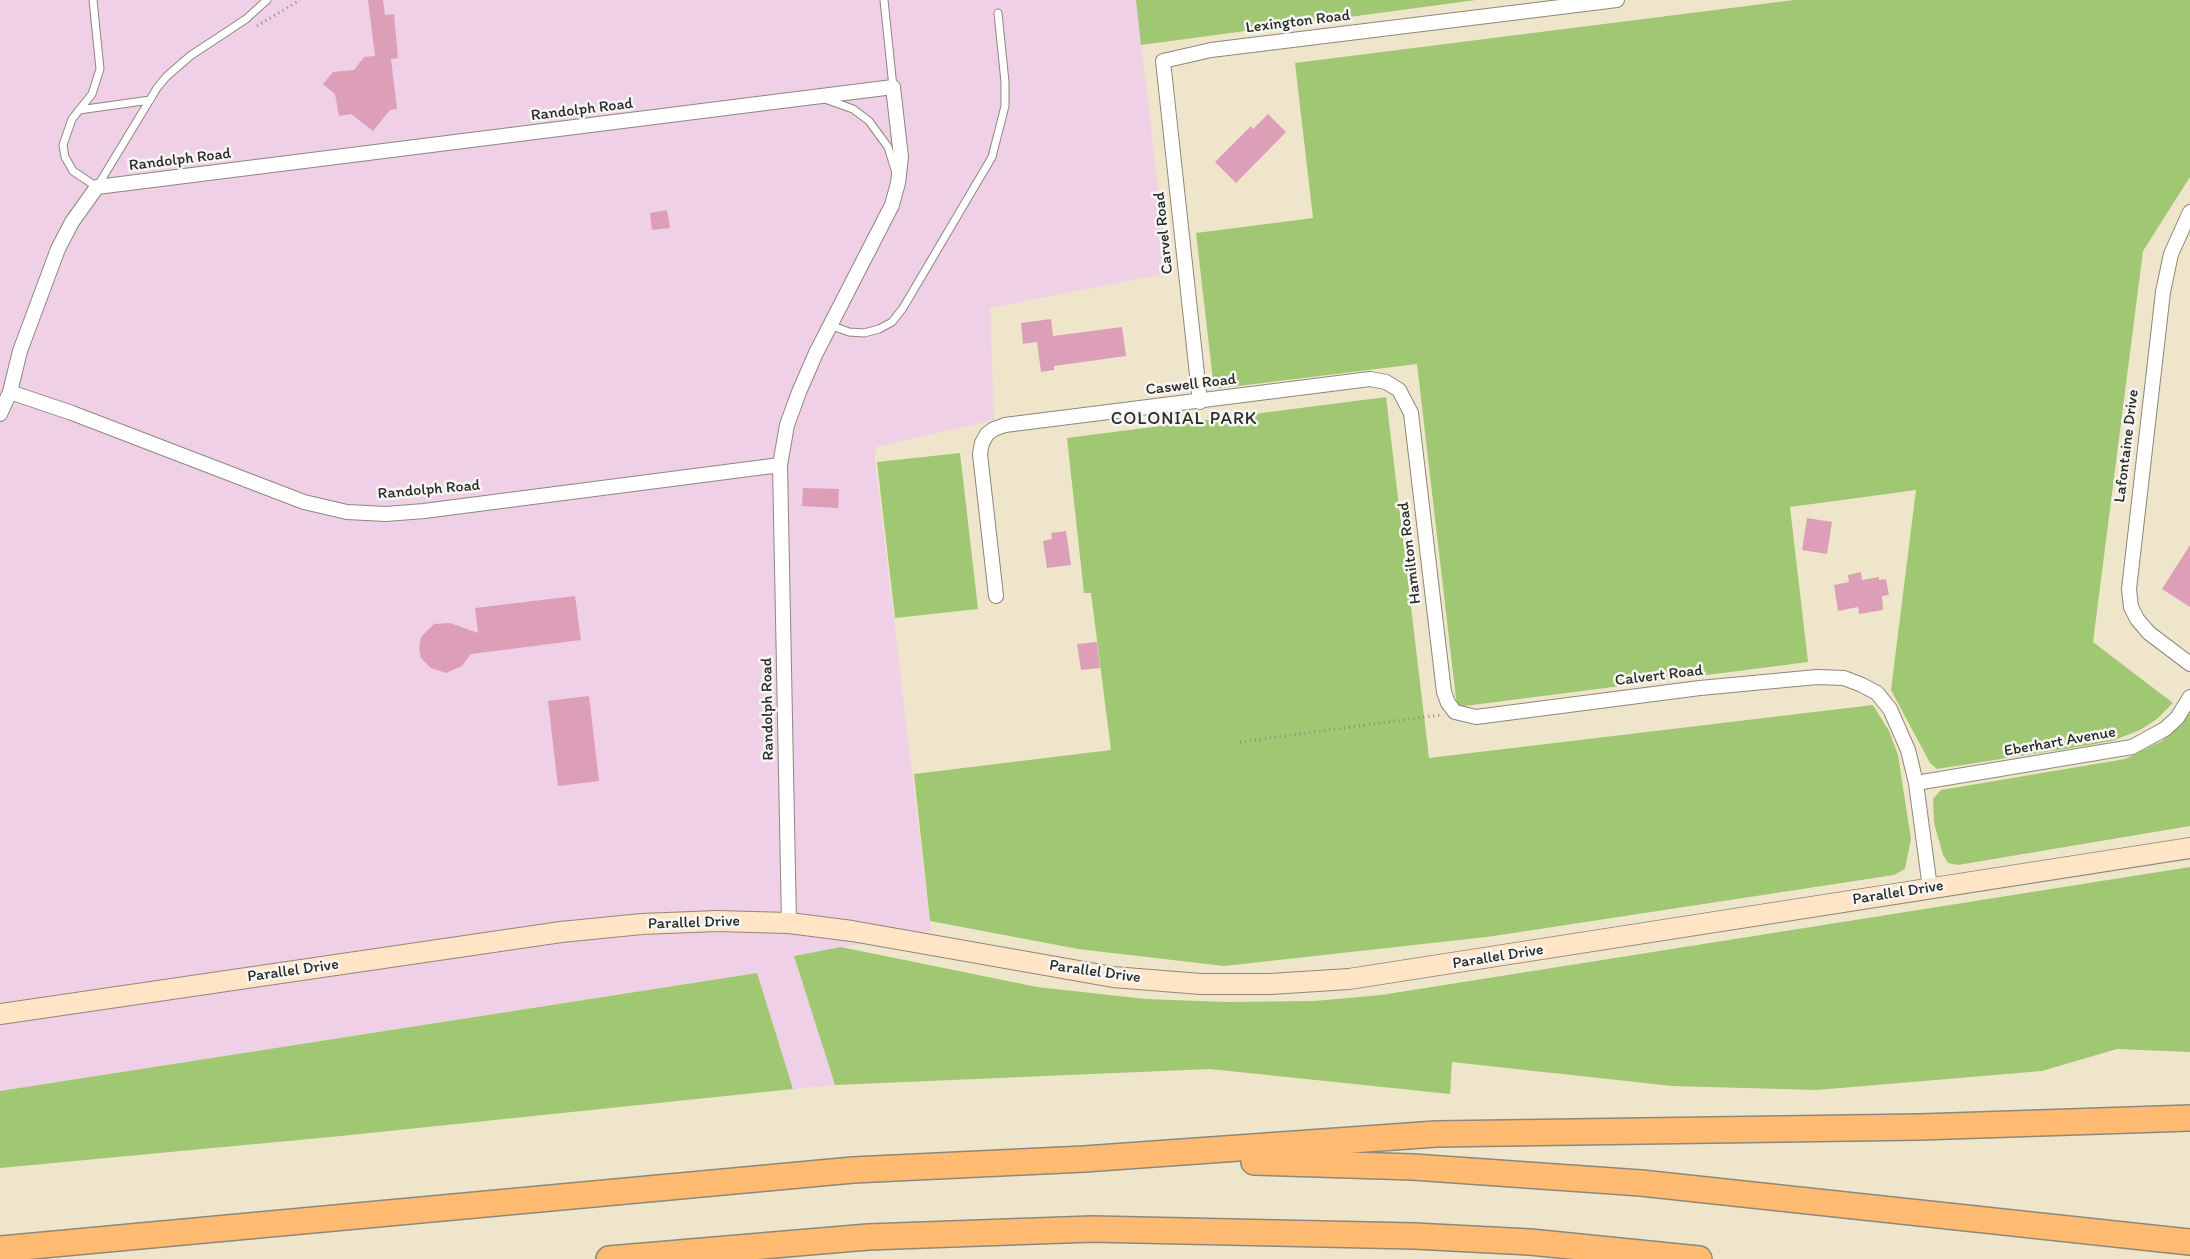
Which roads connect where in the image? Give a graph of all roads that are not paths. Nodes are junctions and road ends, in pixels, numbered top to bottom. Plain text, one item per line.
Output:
1 (93, 0) edge
2 (268, 0) edge
3 (884, 0) edge
4 (1617, 0) edge
5 (998, 13) dead end
6 (1163, 61) joint
7 (893, 87) junction
8 (821, 97) junction
9 (150, 100) junction
10 (79, 110) junction
11 (898, 183) junction
12 (97, 187) junction
13 (2190, 212) edge
14 (830, 325) junction
15 (1399, 390) joint
16 (10, 392) junction
17 (1200, 402) junction
18 (0, 414) edge
19 (780, 465) junction
20 (996, 596) dead end
21 (2190, 664) edge
22 (2190, 697) edge
23 (1455, 712) joint
24 (1916, 783) junction
25 (2190, 848) edge
26 (1930, 888) junction
27 (789, 922) junction
28 (0, 1014) edge
29 (2190, 1118) edge
30 (1920, 1127) junction
31 (2190, 1131) edge
32 (1084, 1159) junction
33 (2190, 1242) edge
34 (0, 1249) edge
35 (609, 1259) edge
36 (1699, 1259) edge

1 - 10 lane
2 - 9 lane
3 - 7 lane
4 - 6 street, Lexington Road
5 - 14 lane
6 - 17 street, Carvel Road
7 - 8 street, Randolph Road
7 - 11 street, Randolph Road
8 - 11 lane
8 - 12 street, Randolph Road
9 - 10 lane
9 - 12 lane
10 - 12 lane
11 - 14 street, Randolph Road
12 - 16 street
13 - 21 street, Lafontaine Drive
14 - 19 street, Randolph Road
15 - 17 street, Caswell Road
15 - 23 street, Hamilton Road
16 - 18 street
16 - 19 street, Randolph Road
17 - 20 street, Caswell Road
19 - 27 street, Randolph Road
22 - 24 street, Eberhart Avenue
23 - 24 street, Calvert Road
24 - 26 street, Calvert Road
25 - 26 street, Parallel Drive
26 - 27 street, Parallel Drive
27 - 28 street, Parallel Drive
29 - 30 highway
30 - 31 highway
30 - 32 highway
32 - 33 highway
32 - 34 highway
35 - 36 highway

